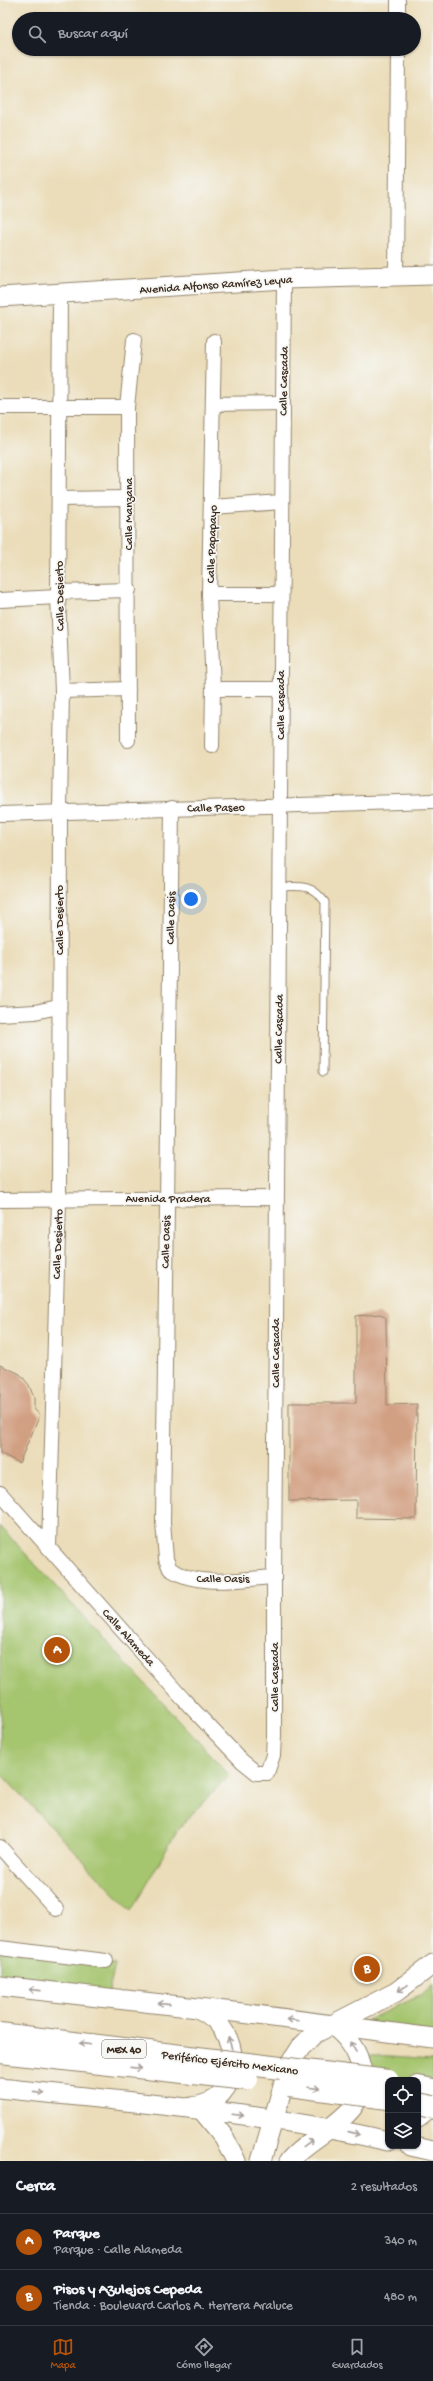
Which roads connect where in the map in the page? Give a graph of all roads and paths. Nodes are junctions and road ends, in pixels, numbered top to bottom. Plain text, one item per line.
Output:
1 (398, 0) edge
2 (398, 12) edge
3 (398, 56) edge
4 (433, 275) edge
5 (396, 276) junction
6 (284, 279) junction
7 (60, 294) junction
8 (0, 297) edge
9 (134, 340) dead end
10 (214, 341) dead end
11 (283, 403) junction
12 (213, 404) junction
13 (0, 407) edge
14 (58, 407) junction
15 (127, 407) junction
16 (128, 498) junction
17 (59, 499) junction
18 (282, 502) junction
19 (212, 507) junction
20 (129, 590) junction
21 (58, 594) junction
22 (209, 594) junction
23 (281, 594) junction
24 (0, 600) edge
25 (128, 689) junction
26 (281, 689) junction
27 (213, 690) junction
28 (62, 691) junction
29 (128, 740) dead end
30 (212, 746) dead end
31 (433, 801) edge
32 (280, 806) junction
33 (172, 808) junction
34 (60, 811) junction
35 (0, 814) edge
36 (280, 886) junction
37 (58, 1007) junction
38 (0, 1014) edge
39 (323, 1072) dead end
40 (166, 1198) junction
41 (276, 1198) junction
42 (59, 1199) junction
43 (0, 1200) edge
44 (0, 1493) edge
45 (49, 1547) junction
46 (274, 1577) junction
47 (263, 1774) joint
48 (3, 1853) edge
49 (56, 1909) dead end
50 (0, 1948) edge
51 (106, 1961) dead end
52 (433, 1964) edge
53 (0, 1986) edge
54 (197, 2008) junction
55 (332, 2025) junction
56 (0, 2034) edge
57 (433, 2038) edge
58 (0, 2052) edge
59 (385, 2081) edge
60 (0, 2088) edge
61 (421, 2088) edge
62 (433, 2090) edge
63 (385, 2098) edge
64 (421, 2105) edge
65 (184, 2107) junction
66 (433, 2107) edge
67 (202, 2110) junction
68 (421, 2116) edge
69 (274, 2119) junction
70 (330, 2128) junction
71 (384, 2137) edge
72 (421, 2148) edge
73 (433, 2151) edge
74 (236, 2161) edge
75 (261, 2161) edge
76 (289, 2161) edge

1 - 2 street
3 - 5 street
4 - 5 street, Avenida Alfonso Ramírez Leyva
5 - 6 street, Avenida Alfonso Ramírez Leyva
6 - 7 street, Avenida Alfonso Ramírez Leyva
6 - 11 street, Calle Cascada
7 - 8 street, Avenida Alfonso Ramírez Leyva
7 - 14 street, Calle Desierto
9 - 15 street, Calle Manzana
10 - 12 street, Calle Papapayo
11 - 12 street
11 - 18 street, Calle Cascada
12 - 19 street, Calle Papapayo
13 - 14 street
14 - 15 street
14 - 17 street, Calle Desierto
15 - 16 street, Calle Manzana
16 - 17 street
16 - 20 street, Calle Manzana
17 - 21 street, Calle Desierto
18 - 19 street
18 - 23 street, Calle Cascada
19 - 22 street, Calle Papapayo
20 - 21 street
20 - 25 street, Calle Manzana
21 - 24 street
21 - 28 street, Calle Desierto
22 - 23 street
22 - 27 street, Calle Papapayo
23 - 26 street, Calle Cascada
25 - 28 street
25 - 29 street, Calle Manzana
26 - 27 street
26 - 32 street, Calle Cascada
27 - 30 street, Calle Papapayo
28 - 34 street, Calle Desierto
31 - 32 street, Calle Paseo
32 - 33 street, Calle Paseo
32 - 36 street, Calle Cascada
33 - 34 street, Calle Paseo
33 - 40 street, Calle Oasis
34 - 35 street, Calle Paseo
34 - 37 street, Calle Desierto
36 - 39 lane
36 - 41 street, Calle Cascada
37 - 38 street
37 - 42 street, Calle Desierto
40 - 41 street, Avenida Pradera
40 - 42 street, Avenida Pradera
40 - 46 street, Calle Oasis
41 - 46 street, Calle Cascada
42 - 43 street, Avenida Pradera
42 - 45 street, Calle Desierto
44 - 45 street, Calle Alameda
45 - 47 street, Calle Alameda
46 - 47 street, Calle Cascada
48 - 49 street
50 - 51 street
52 -> 55 street
54 -> 53 street
55 -> 54 street
65 -> 54 street
55 - 57 street
55 - 69 street
70 -> 55 street
59 -> 56 highway, Periférico Ejército Mexicano / MEX 40, bridge
58 -> 63 highway, Periférico Ejército Mexicano / MEX 40, bridge
60 -> 65 street
61 - 62 highway
64 - 66 highway, bridge
65 - 67 street
66 - 68 street
67 -> 69 street
67 - 74 street
69 - 70 street
69 - 75 street
70 -> 71 street
76 -> 70 street
72 - 73 street

